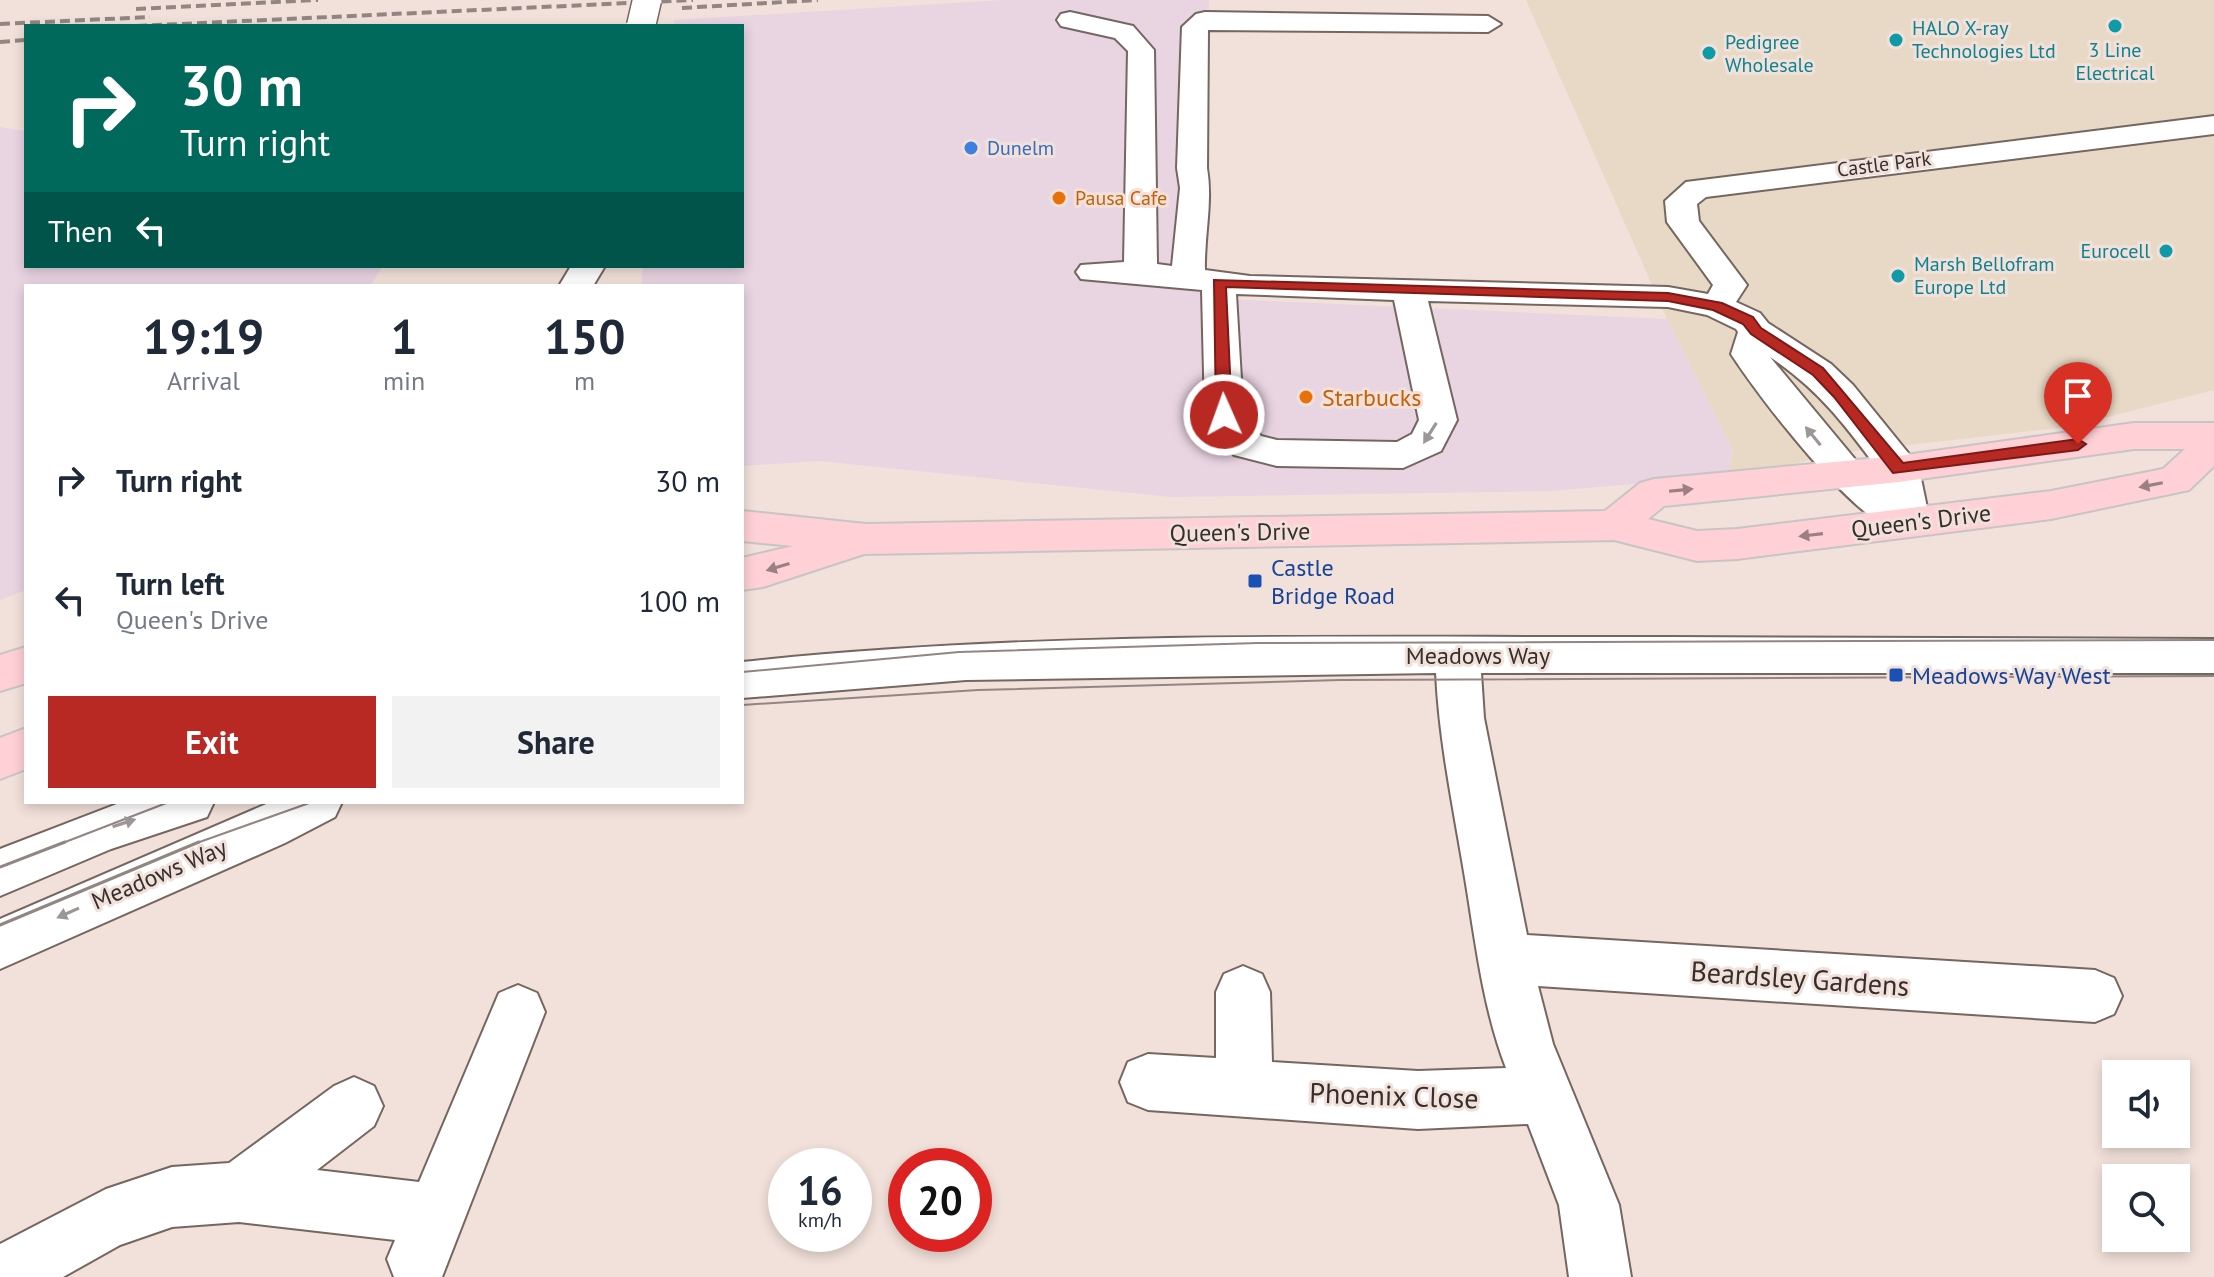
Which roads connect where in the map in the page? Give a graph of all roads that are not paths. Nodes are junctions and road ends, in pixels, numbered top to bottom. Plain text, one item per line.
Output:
1 (647, 0) edge
2 (1070, 20) dead end
3 (641, 24) edge
4 (1488, 24) dead end
5 (2214, 125) edge
6 (1093, 272) dead end
7 (1140, 272) junction
8 (1204, 281) junction
9 (1409, 292) junction
10 (1717, 306) junction
11 (1756, 331) junction
12 (2214, 436) edge
13 (2214, 444) edge
14 (1899, 469) junction
15 (1845, 474) junction
16 (1910, 522) junction
17 (1614, 525) junction
18 (744, 526) edge
19 (866, 539) junction
20 (744, 574) edge
21 (1457, 655) junction
22 (2214, 656) edge
23 (24, 666) edge
24 (0, 673) edge
25 (744, 680) edge
26 (24, 749) edge
27 (0, 759) edge
28 (184, 804) edge
29 (314, 804) edge
30 (0, 873) edge
31 (0, 944) edge
32 (1505, 959) junction
33 (1243, 992) dead end
34 (2095, 996) dead end
35 (518, 1012) dead end
36 (1148, 1082) dead end
37 (1244, 1089) junction
38 (1545, 1095) junction
39 (354, 1106) dead end
40 (239, 1192) junction
41 (2, 1277) edge
42 (1600, 1277) edge

1 - 3 street, bridge
2 - 7 street
4 - 8 street
5 - 10 street, Castle Park
6 - 7 street
7 - 8 street
8 - 9 street
9 -> 8 street
9 - 10 street
10 - 11 street
11 - 14 street
15 -> 11 street
12 - 14 main road
13 -> 16 main road, Queen's Drive
14 - 15 main road
14 - 16 street
15 - 16 street
17 -> 15 main road
16 -> 17 main road, Queen's Drive
17 - 19 main road, Queen's Drive
18 - 19 main road, Queen's Drive
19 -> 20 main road, Queen's Drive
21 - 22 street, Meadows Way
21 - 25 street, Meadows Way
21 - 32 street
23 - 24 main road
26 - 27 main road
30 -> 28 street
29 -> 31 street, Meadows Way
32 - 34 street, Beardsley Gardens
32 - 38 street
33 - 37 street
35 - 40 street
36 - 37 street, Phoenix Close
37 - 38 street, Phoenix Close
38 - 42 street
39 - 40 street
40 - 41 street

